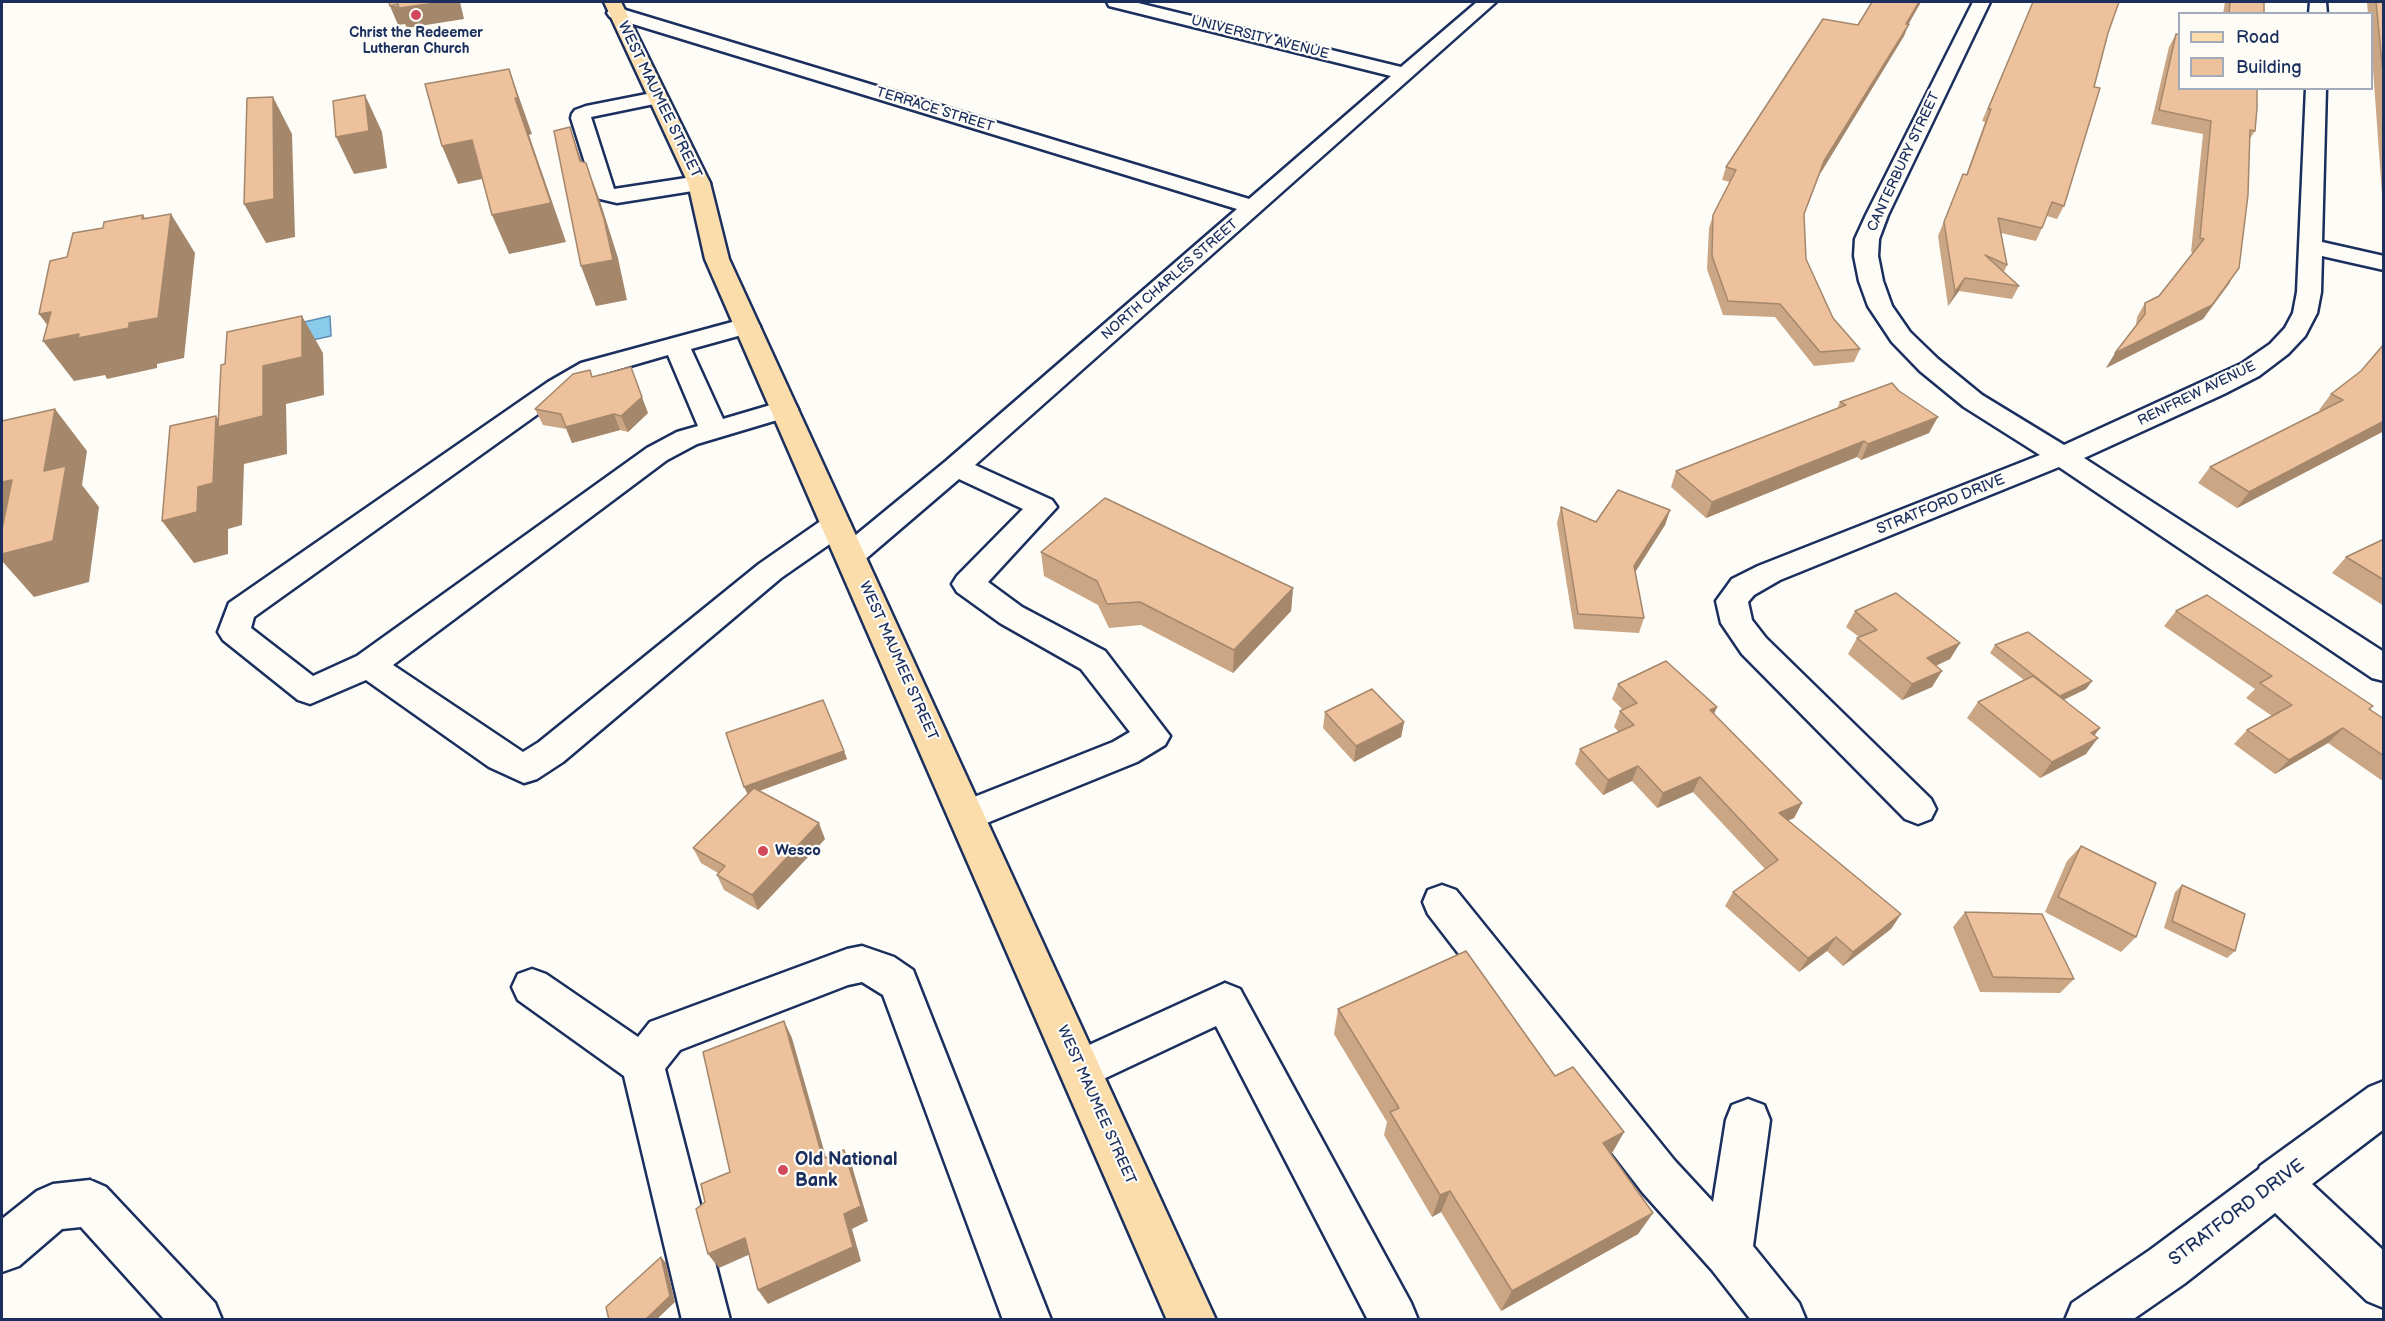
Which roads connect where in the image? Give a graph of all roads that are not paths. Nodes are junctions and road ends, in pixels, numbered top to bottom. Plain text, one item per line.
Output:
1 (1115, 2) edge
2 (1487, 2) edge
3 (1973, 3) edge
4 (614, 7) edge
5 (1404, 74) junction
6 (2316, 90) edge
7 (657, 98) junction
8 (699, 183) junction
9 (1254, 207) junction
10 (2313, 247) junction
11 (2384, 263) edge
12 (747, 327) junction
13 (677, 346) junction
14 (784, 409) junction
15 (714, 430) junction
16 (2063, 457) junction
17 (956, 467) junction
18 (836, 525) junction
19 (851, 555) junction
20 (369, 665) junction
21 (2384, 669) edge
22 (1918, 808) dead end
23 (967, 816) junction
24 (1442, 902) dead end
25 (532, 987) dead end
26 (642, 1064) junction
27 (1080, 1070) junction
28 (2384, 1102) edge
29 (1748, 1120) dead end
30 (2276, 1182) junction
31 (2, 1249) edge
32 (1729, 1253) junction
33 (2382, 1298) edge
34 (198, 1320) edge
35 (706, 1320) edge
36 (1027, 1320) edge
37 (1192, 1320) edge
38 (1394, 1320) edge
39 (1782, 1320) edge
40 (2088, 1320) edge

1 - 5 street, UNIVERSITY AVENUE
2 - 5 street, NORTH CHARLES STREET
3 - 16 street, CANTERBURY STREET
4 - 7 main road, WEST MAUMEE STREET
4 - 9 street, TERRACE STREET
5 - 9 street, NORTH CHARLES STREET
6 - 10 street, RENFREW AVENUE
7 - 8 main road, WEST MAUMEE STREET
7 - 8 street
8 - 12 main road, WEST MAUMEE STREET
9 - 17 street, NORTH CHARLES STREET
10 - 11 street
10 - 16 street, RENFREW AVENUE
12 - 13 street
12 - 14 main road, WEST MAUMEE STREET
13 - 15 street
13 - 20 street
14 - 15 street
14 - 18 main road, WEST MAUMEE STREET
15 - 20 street
16 - 21 street
16 - 22 street, STRATFORD DRIVE
17 - 19 street, NORTH CHARLES STREET
17 - 23 street
18 - 19 main road, WEST MAUMEE STREET
18 - 20 street
19 - 23 main road, WEST MAUMEE STREET
23 - 27 main road, WEST MAUMEE STREET
24 - 32 street
25 - 26 street
26 - 35 street
26 - 36 street
27 - 37 main road, WEST MAUMEE STREET
27 - 38 street
28 - 30 street, STRATFORD DRIVE
29 - 32 street
30 - 33 street
30 - 40 street, STRATFORD DRIVE
31 - 34 street
32 - 39 street

